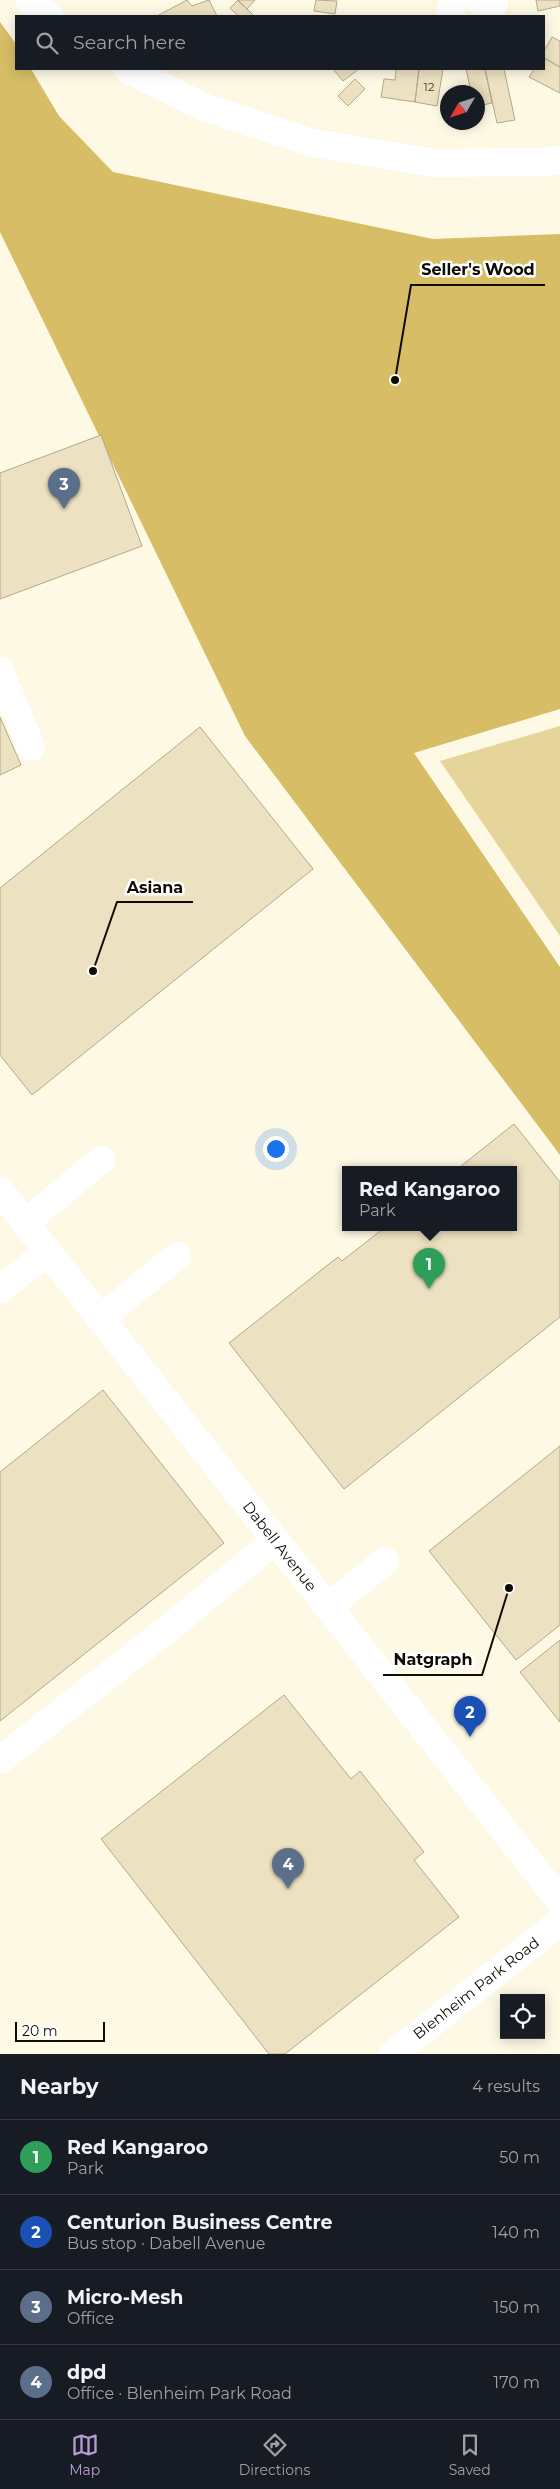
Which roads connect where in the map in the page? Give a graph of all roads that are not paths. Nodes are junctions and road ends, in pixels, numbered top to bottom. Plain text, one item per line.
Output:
1 (29, 0) edge
2 (453, 0) edge
3 (49, 15) edge
4 (450, 15) edge
5 (129, 70) edge
6 (560, 160) edge
7 (0, 671) edge
8 (31, 747) dead end
9 (101, 1160) dead end
10 (0, 1191) edge
11 (26, 1223) junction
12 (48, 1252) junction
13 (177, 1256) dead end
14 (0, 1289) edge
15 (101, 1318) junction
16 (276, 1540) junction
17 (385, 1561) dead end
18 (328, 1607) junction
19 (0, 1760) edge
20 (560, 1901) edge
21 (560, 1922) edge
22 (393, 2054) edge

1 - 3 street
2 - 4 street
5 - 6 street
7 - 8 street
9 - 11 street
10 - 11 street, Dabell Avenue
11 - 12 street, Dabell Avenue
12 - 14 street
12 - 15 street, Dabell Avenue
13 - 15 street
15 - 16 street, Dabell Avenue
16 - 18 street, Dabell Avenue
16 - 19 street
17 - 18 street
18 - 20 street, Dabell Avenue
21 - 22 street, Blenheim Park Road

